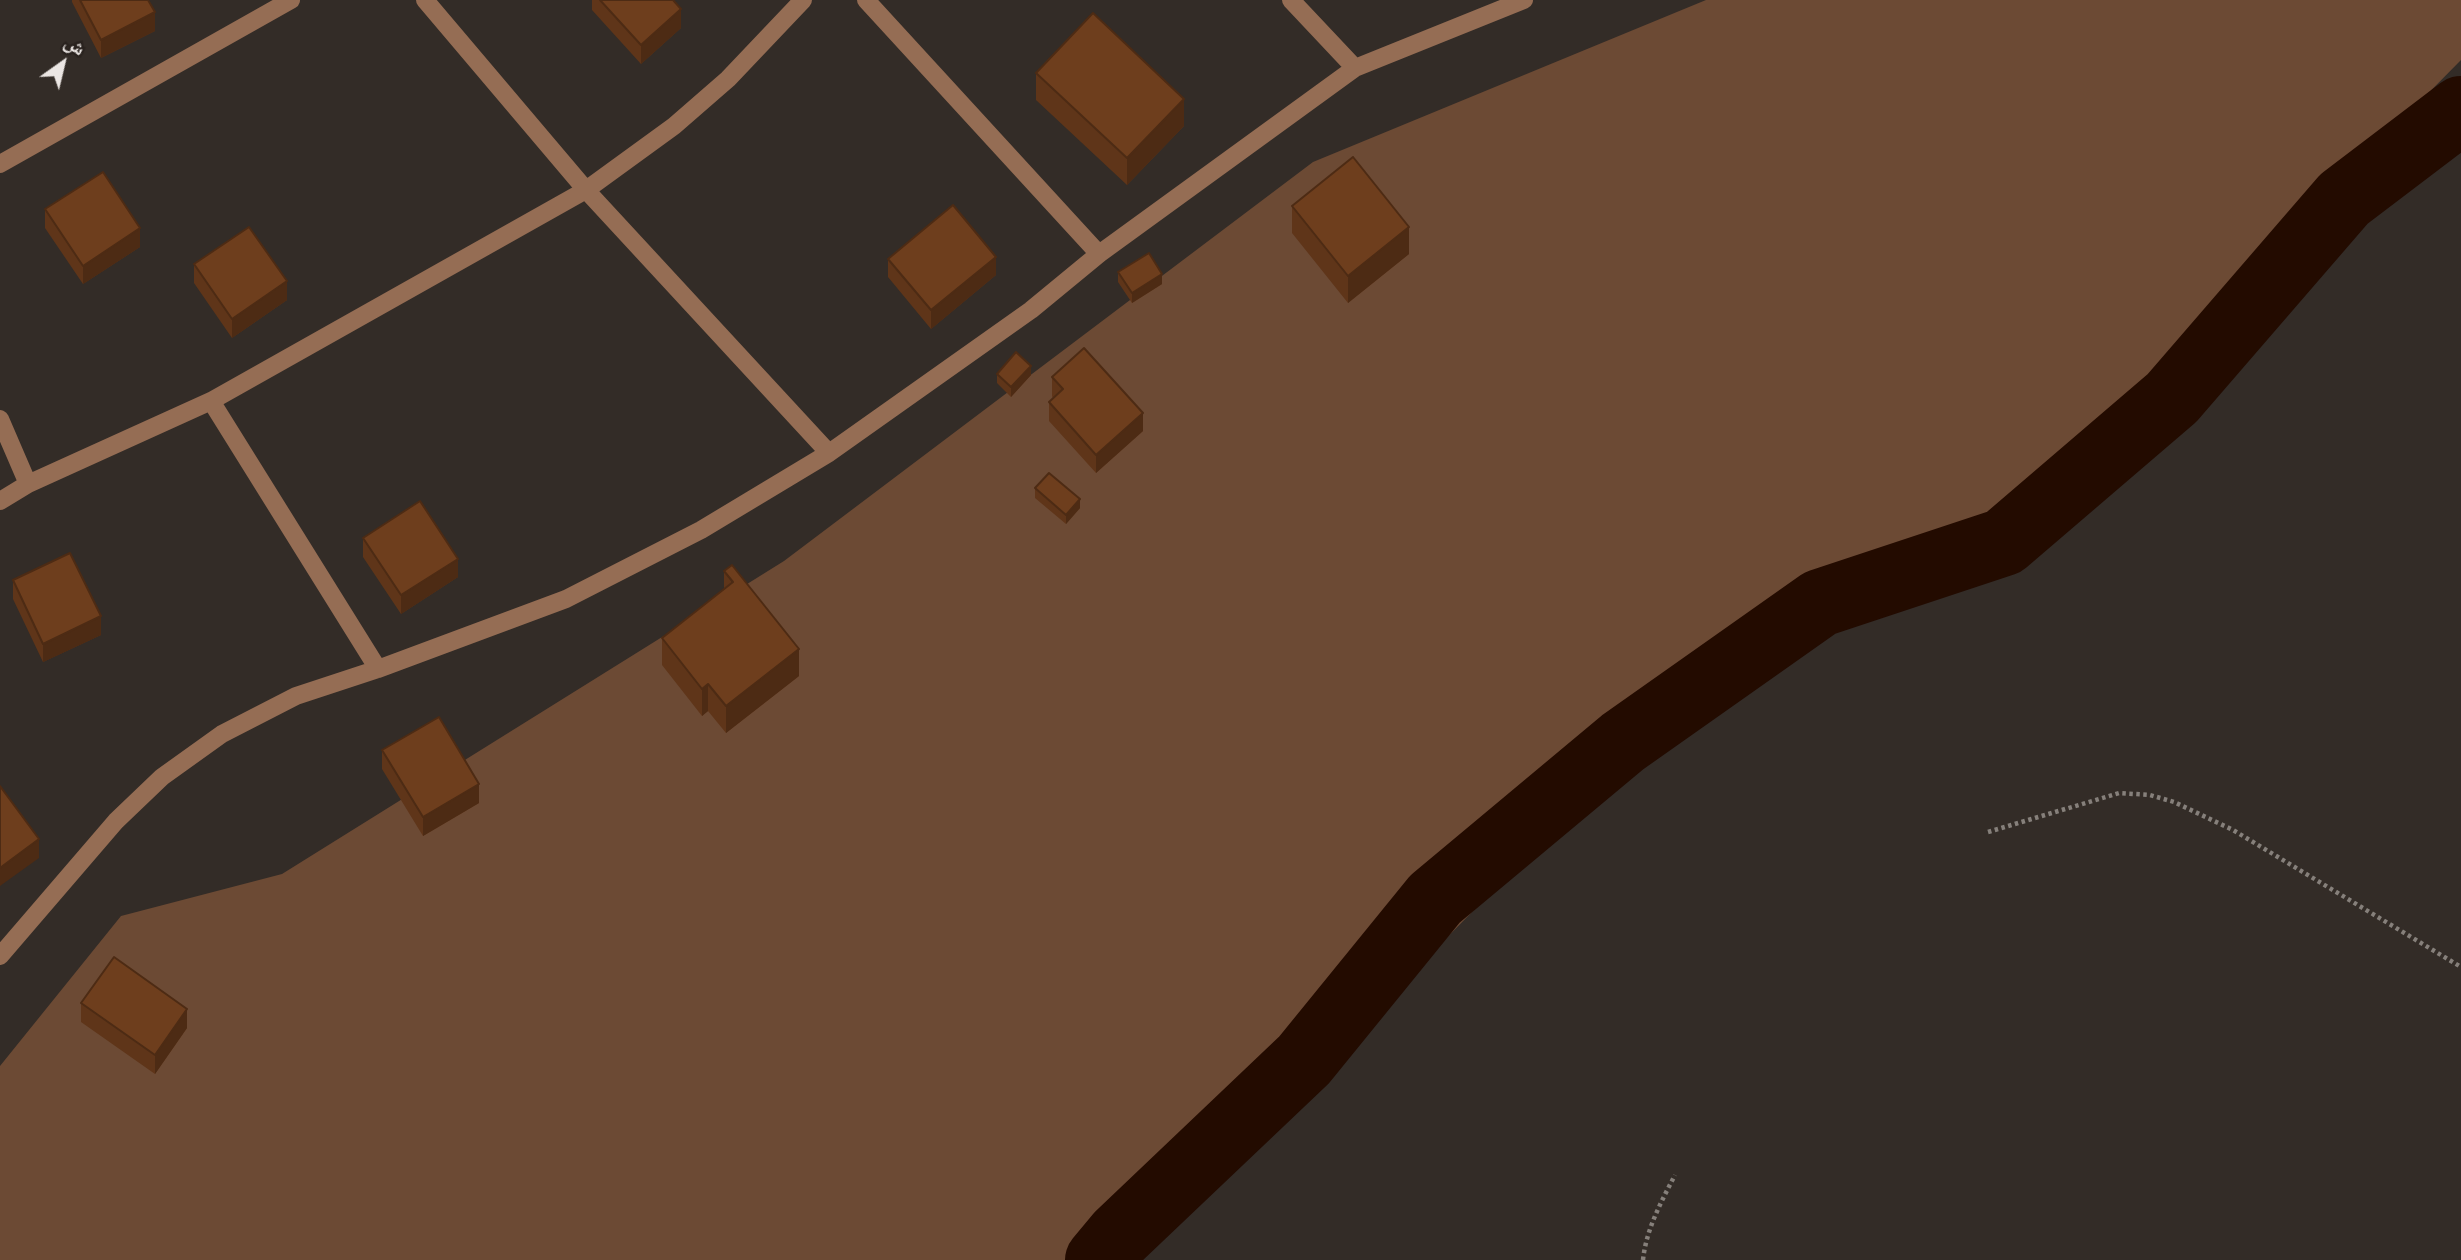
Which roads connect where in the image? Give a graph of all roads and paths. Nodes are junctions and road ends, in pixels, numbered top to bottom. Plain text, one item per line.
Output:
1 (290, 0) edge
2 (425, 0) edge
3 (803, 0) edge
4 (866, 0) edge
5 (1291, 0) edge
6 (1524, 0) edge
7 (1355, 68) junction
8 (0, 164) edge
9 (586, 190) junction
10 (1099, 254) junction
11 (211, 401) junction
12 (0, 419) edge
13 (829, 453) junction
14 (29, 484) junction
15 (0, 501) edge
16 (378, 669) junction
17 (1988, 832) dead end
18 (0, 956) edge
19 (2461, 967) edge
20 (1675, 1175) dead end
21 (1643, 1260) edge

1 - 8 street
2 - 9 street
3 - 9 street
4 - 10 street
5 - 7 street
6 - 7 street
7 - 10 street
9 - 11 street
9 - 13 street
10 - 13 street
11 - 14 street
11 - 16 street
12 - 14 street
13 - 16 street
14 - 15 street
16 - 18 street
17 - 19 path
20 - 21 path

